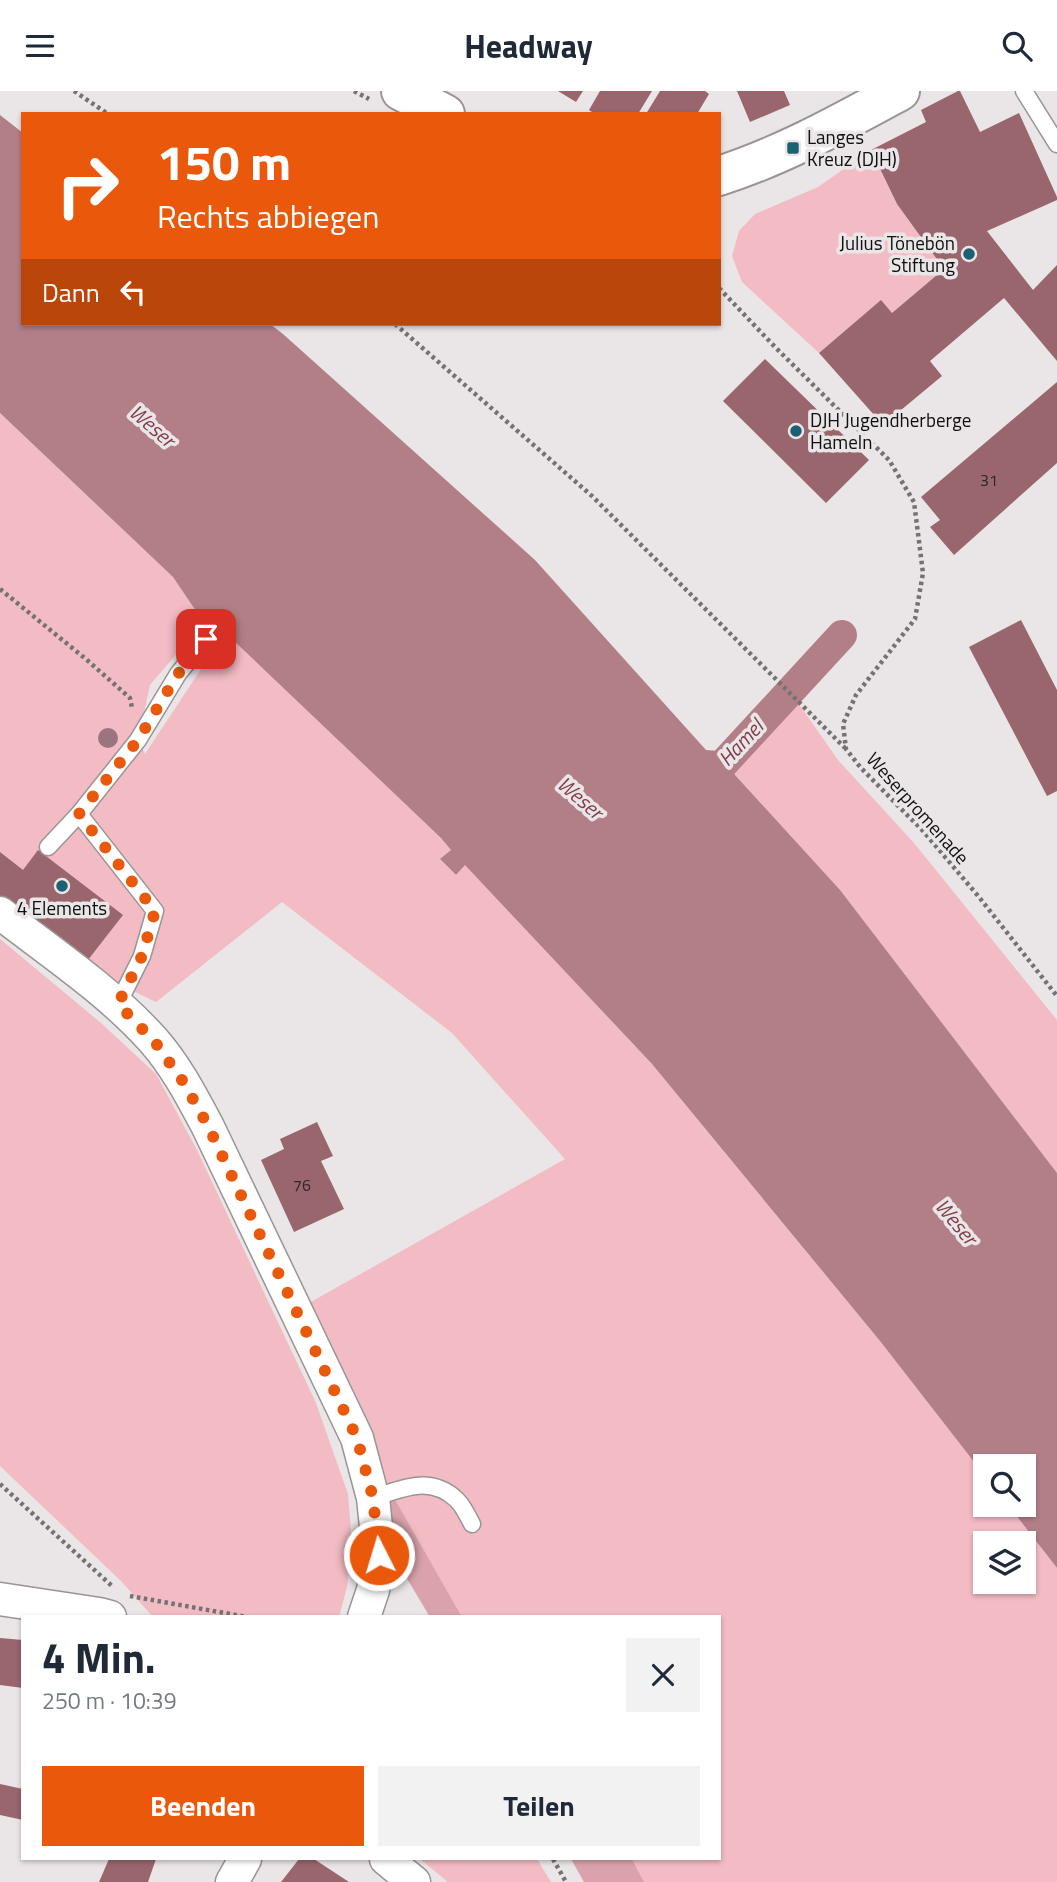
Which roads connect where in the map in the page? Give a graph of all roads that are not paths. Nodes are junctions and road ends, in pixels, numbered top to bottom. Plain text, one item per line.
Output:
1 (401, 91) edge
2 (900, 91) edge
3 (1024, 91) edge
4 (441, 112) edge
5 (1057, 145) edge
6 (721, 175) edge
7 (206, 639) dead end
8 (79, 814) junction
9 (48, 847) dead end
10 (0, 913) edge
11 (118, 1004) junction
12 (373, 1498) junction
13 (472, 1524) dead end
14 (0, 1599) edge
15 (116, 1606) edge
16 (366, 1615) edge
17 (244, 1860) edge
18 (387, 1860) edge
19 (232, 1882) edge
20 (414, 1882) edge

1 - 4 main road
2 - 6 main road
3 - 5 lane
7 - 8 lane
8 - 9 lane
8 - 11 lane
10 - 11 street
11 - 12 street
12 - 13 lane
12 - 16 street
14 - 15 street
17 - 19 street
18 - 20 street

